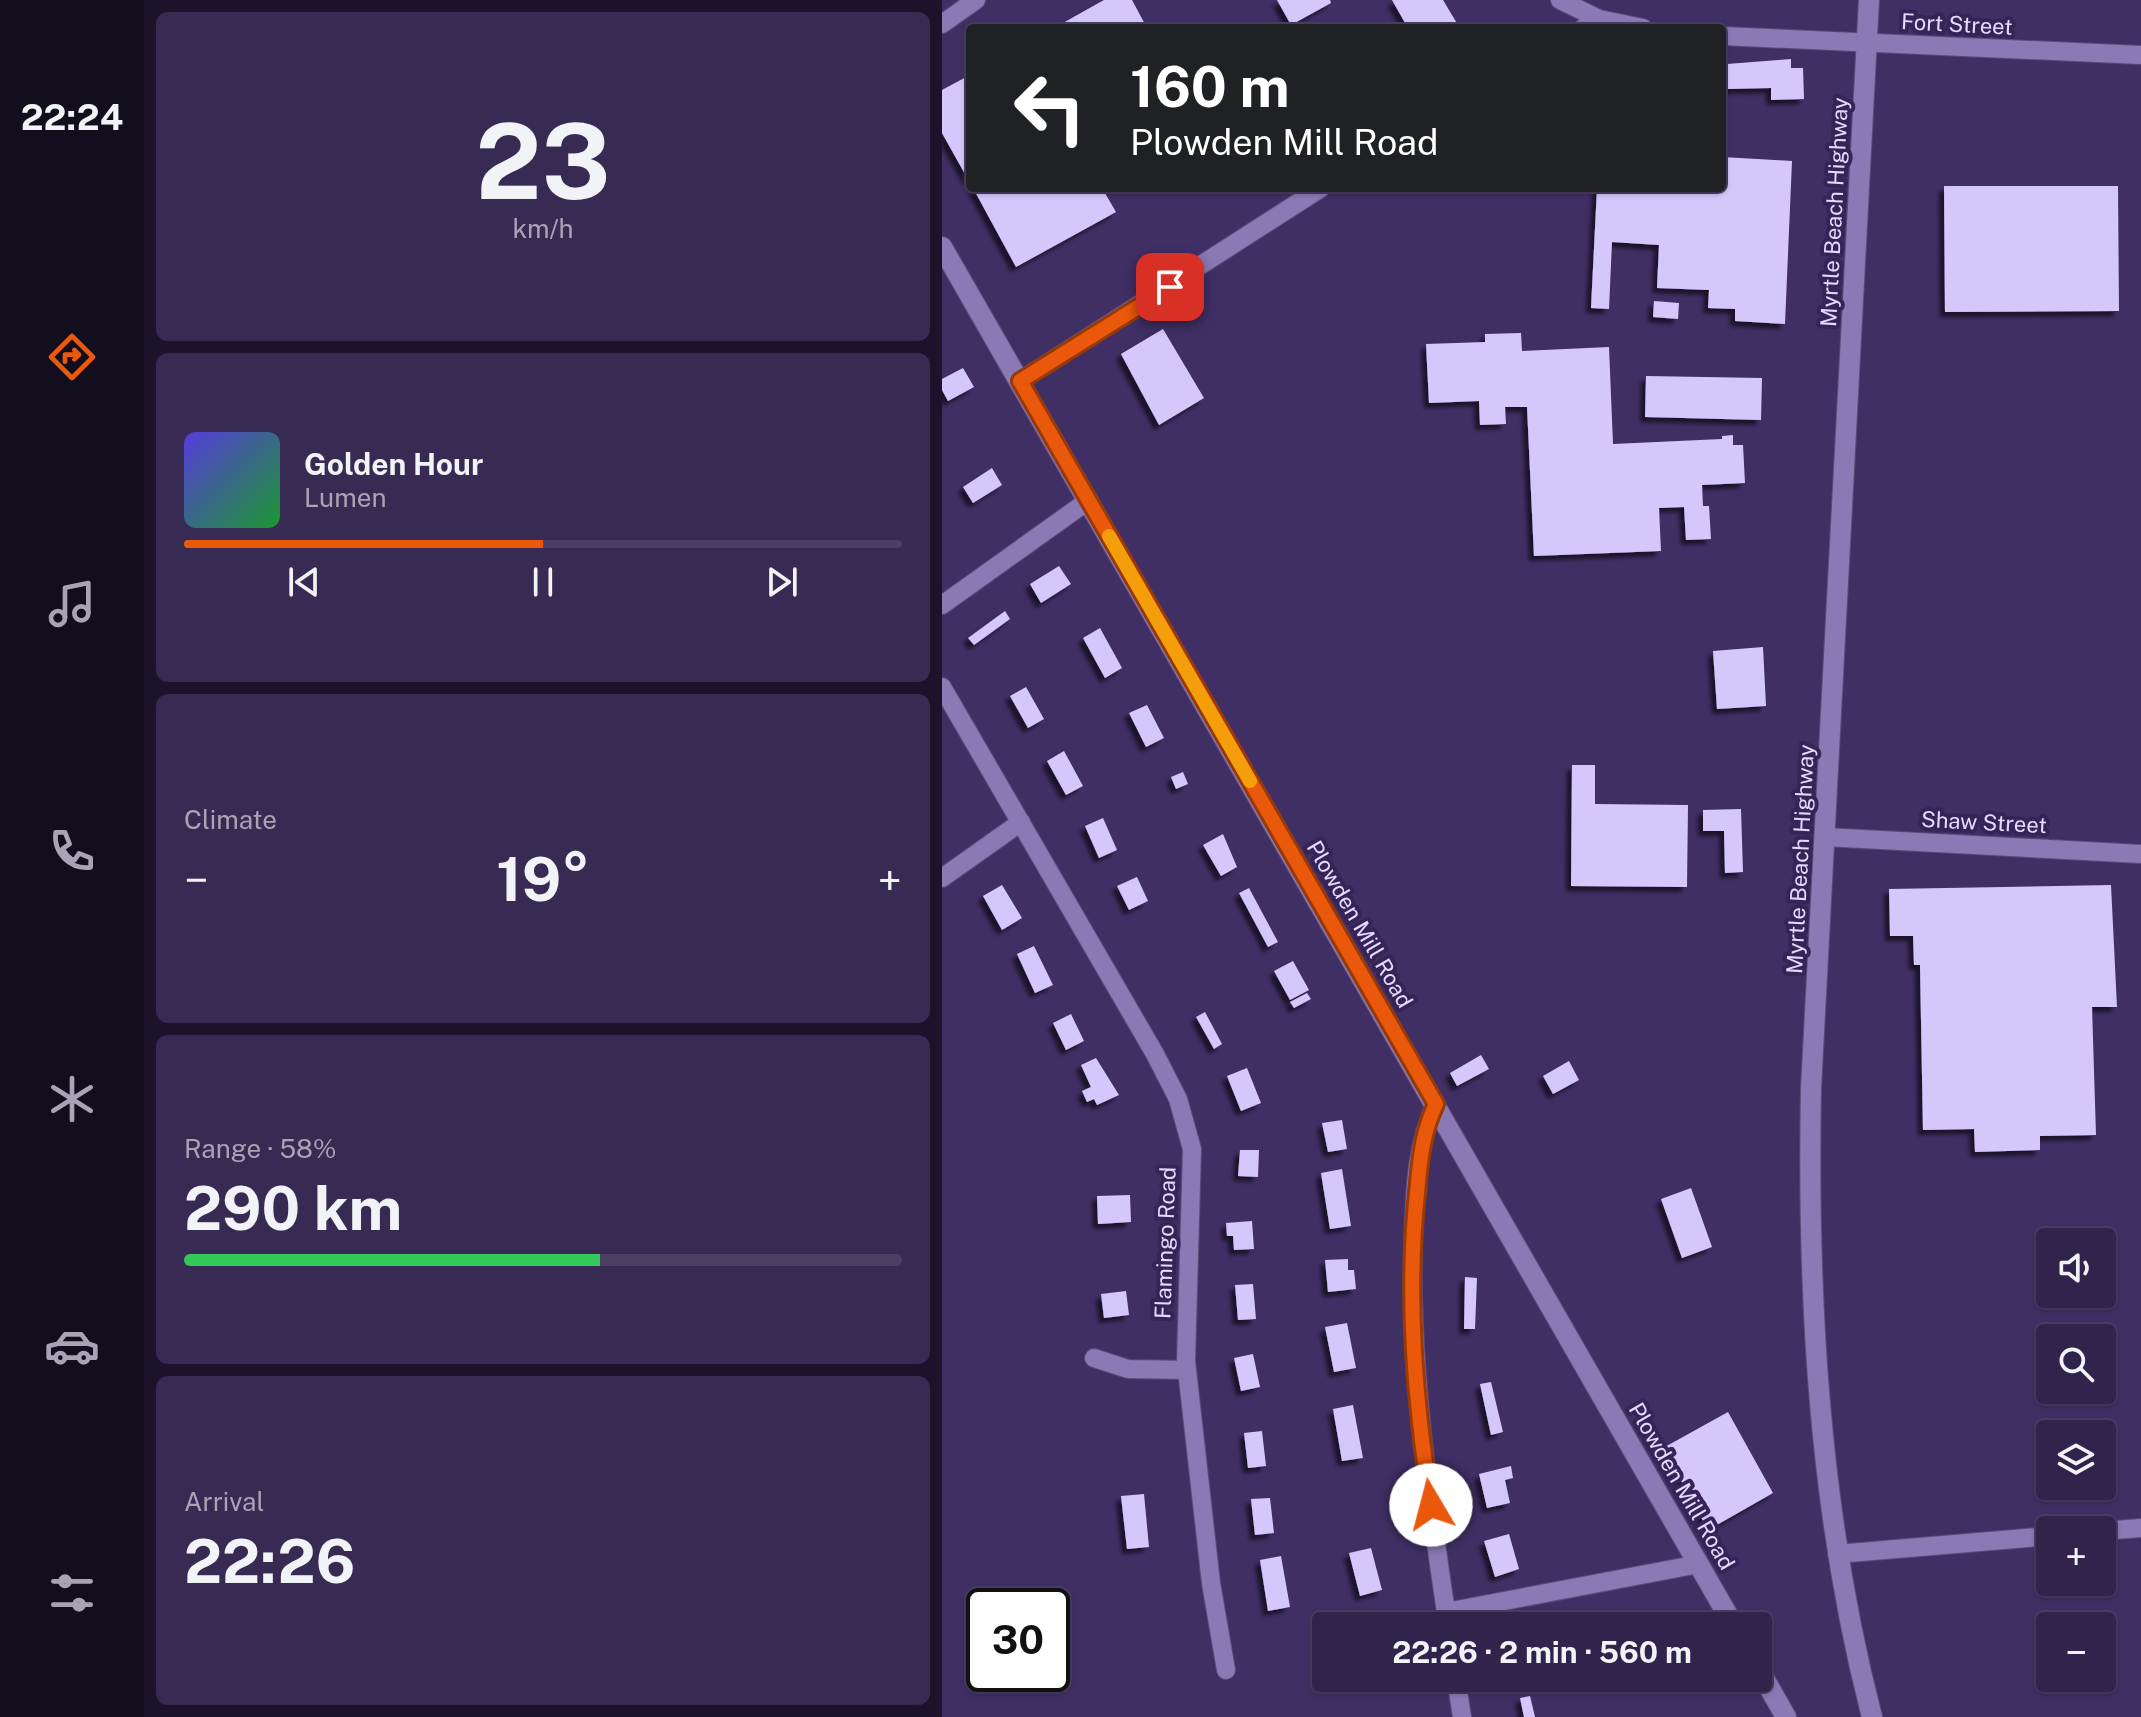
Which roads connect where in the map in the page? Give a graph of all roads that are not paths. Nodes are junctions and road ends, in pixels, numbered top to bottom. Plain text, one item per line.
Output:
1 (976, 0) edge
2 (1560, 0) edge
3 (1869, 0) edge
4 (1591, 23) edge
5 (942, 24) edge
6 (1726, 36) edge
7 (1867, 43) junction
8 (2141, 55) edge
9 (1315, 192) edge
10 (942, 247) edge
11 (1020, 381) junction
12 (1089, 500) junction
13 (942, 605) edge
14 (942, 687) edge
15 (1021, 822) junction
16 (1825, 837) junction
17 (2141, 854) edge
18 (942, 878) edge
19 (1436, 1104) junction
20 (1094, 1358) dead end
21 (1187, 1370) junction
22 (2141, 1528) edge
23 (2116, 1530) edge
24 (2036, 1537) edge
25 (1837, 1554) junction
26 (1699, 1564) junction
27 (1446, 1612) edge
28 (1479, 1612) edge
29 (1726, 1612) edge
30 (1226, 1670) dead end
31 (1458, 1692) edge
32 (1772, 1692) edge
33 (1462, 1717) edge
34 (1786, 1717) edge
35 (1872, 1717) edge

1 - 5 street
2 - 4 street
3 - 7 main road, Myrtle Beach Highway
6 - 7 street, Fort Street
7 - 8 street, Fort Street
7 - 16 main road, Myrtle Beach Highway
9 - 11 street
10 - 11 main road, Plowden Mill Road
11 - 12 main road, Plowden Mill Road
12 - 13 street
12 - 19 main road, Plowden Mill Road
14 - 15 street, Flamingo Road
15 - 18 street
15 - 21 street, Flamingo Road
16 - 17 street, Shaw Street
16 - 25 main road, Myrtle Beach Highway
19 - 26 main road, Plowden Mill Road
19 - 27 street
20 - 21 street
21 - 30 street, Flamingo Road
22 - 23 street
24 - 25 street
25 - 35 main road, Myrtle Beach Highway
26 - 28 street
26 - 29 main road, Plowden Mill Road
31 - 33 street
32 - 34 main road

